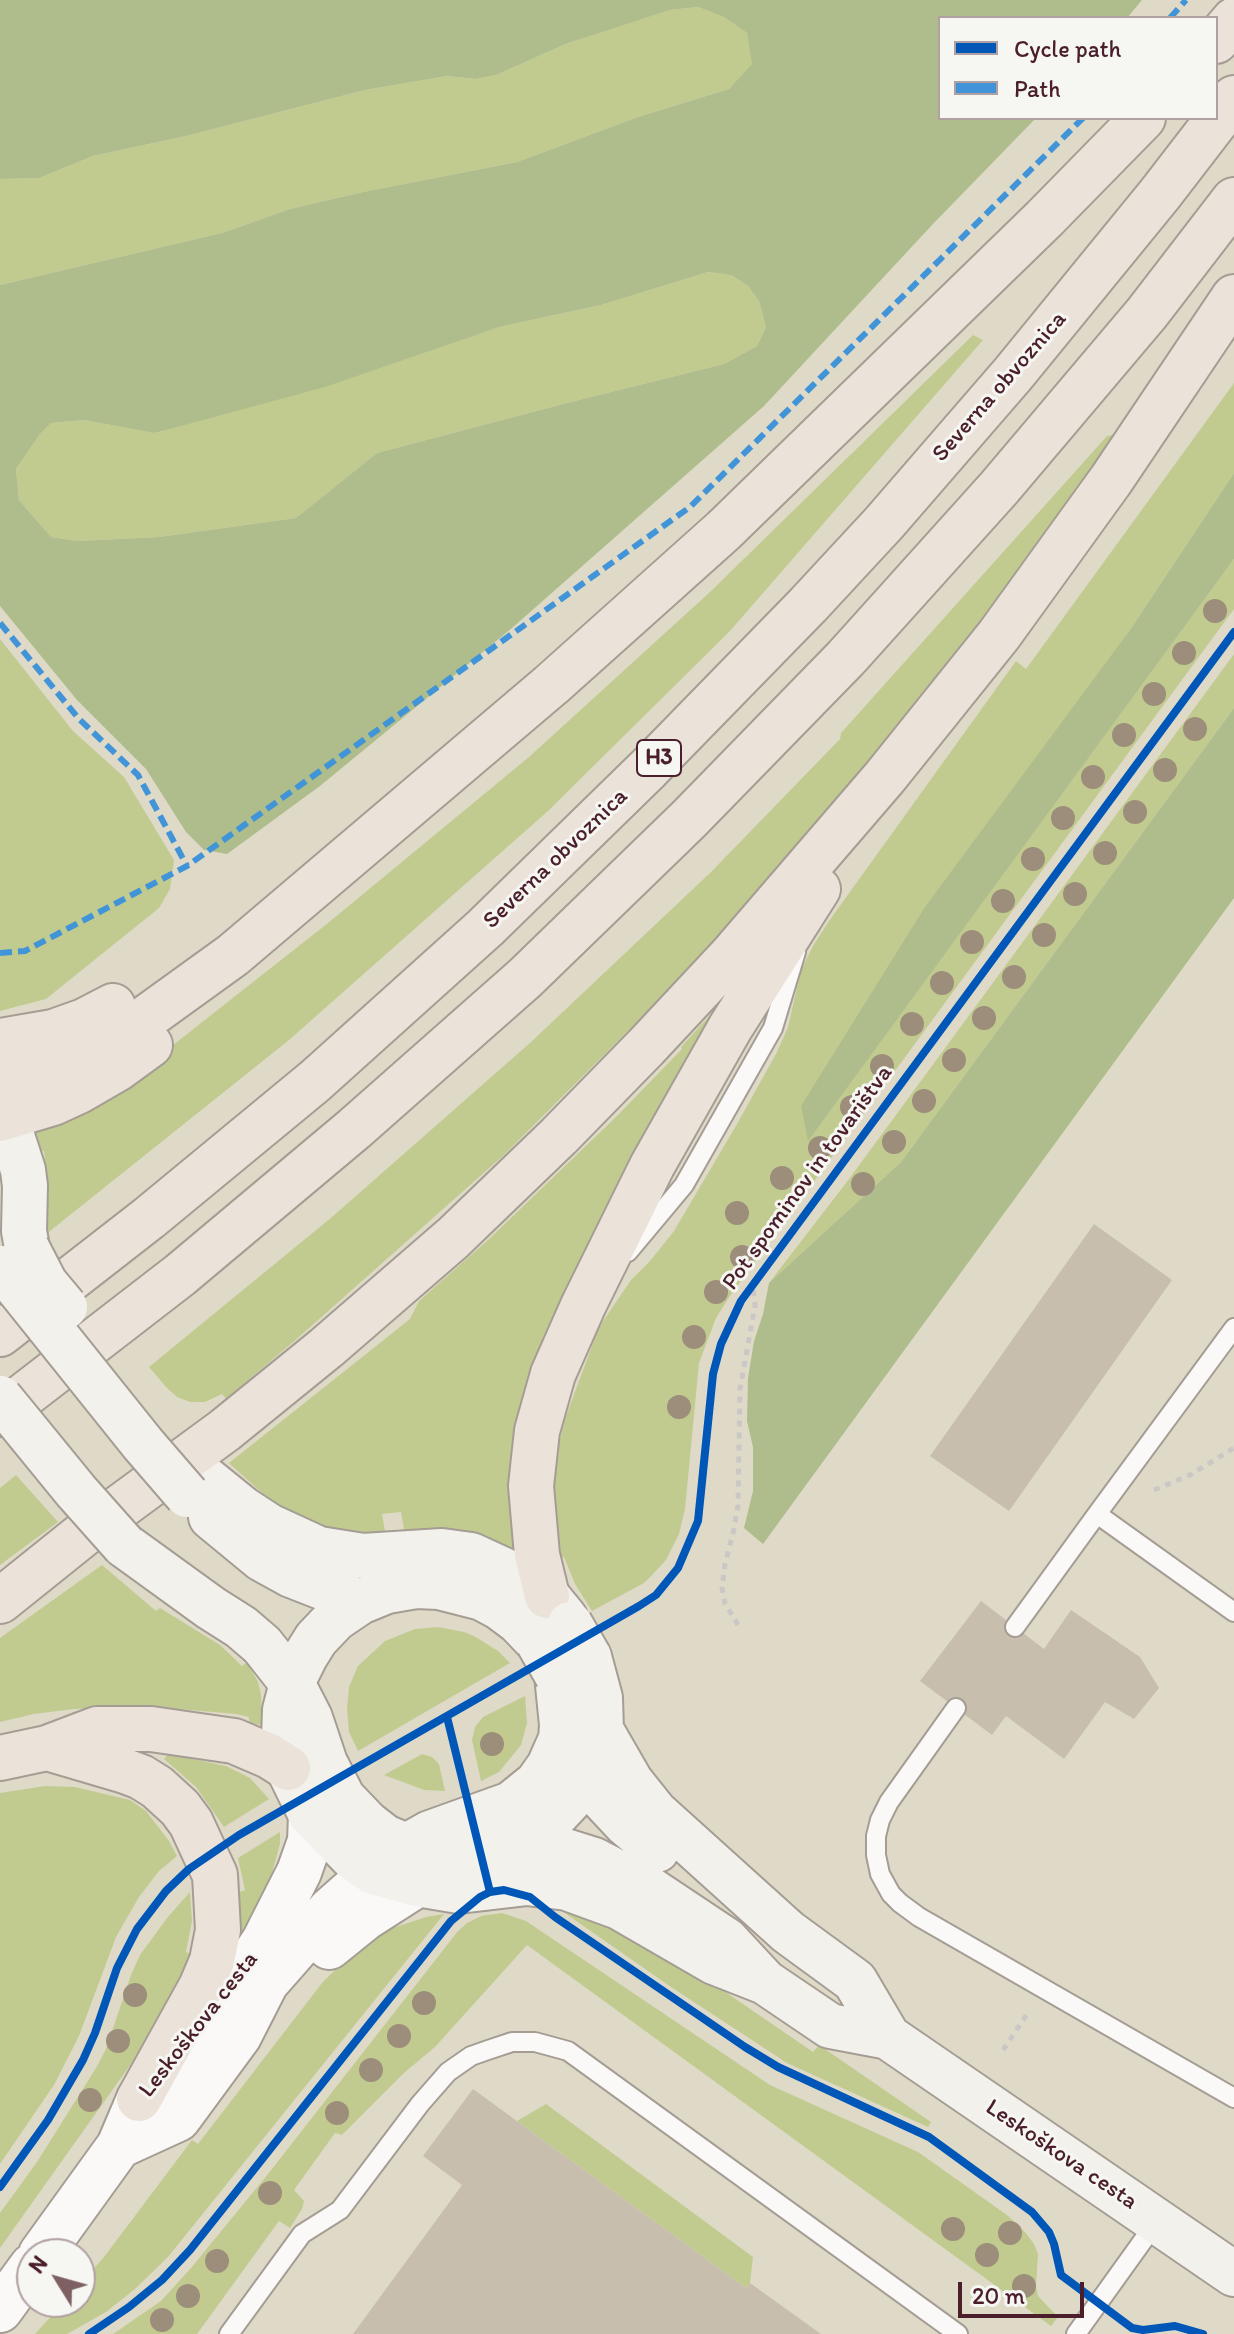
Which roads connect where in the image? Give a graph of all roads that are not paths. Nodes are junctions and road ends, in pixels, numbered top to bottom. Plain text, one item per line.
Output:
1 (1234, 20) edge
2 (1218, 39) edge
3 (1234, 98) edge
4 (1218, 118) edge
5 (1141, 120) edge
6 (1217, 120) edge
7 (1234, 200) edge
8 (1234, 297) edge
9 (885, 777) junction
10 (233, 955) junction
11 (0, 1041) edge
12 (0, 1079) edge
13 (0, 1118) edge
14 (10, 1261) edge
15 (1234, 1328) edge
16 (0, 1334) edge
17 (0, 1398) edge
18 (0, 1414) edge
19 (196, 1487) junction
20 (1097, 1514) junction
21 (0, 1601) edge
22 (360, 1602) junction
23 (1234, 1612) edge
24 (1015, 1627) dead end
25 (561, 1642) junction
26 (292, 1683) junction
27 (956, 1708) dead end
28 (581, 1734) junction
29 (47, 1748) junction
30 (0, 1758) edge
31 (583, 1778) junction
32 (312, 1785) junction
33 (486, 1852) junction
34 (399, 1867) junction
35 (788, 1932) junction
36 (888, 2037) junction
37 (1234, 2098) edge
38 (139, 2099) junction
39 (119, 2146) junction
40 (1157, 2221) junction
41 (53, 2238) edge
42 (1234, 2274) edge
43 (16, 2288) edge
44 (0, 2310) edge
45 (229, 2334) edge
46 (958, 2334) edge
47 (1076, 2334) edge

1 - 2 highway
3 - 4 highway, Severna obvoznica / H3
5 - 10 highway
6 - 16 highway, Severna obvoznica / H3
7 - 18 highway
8 - 9 highway
9 - 21 highway
9 - 25 highway
10 - 11 highway
10 - 12 highway
10 - 13 highway
13 - 14 main road
14 - 19 main road, bridge
14 - 19 main road, bridge
15 - 20 lane
17 - 26 main road, bridge
19 - 22 main road
19 - 25 main road
20 - 23 lane
20 - 24 lane
22 - 25 main road, Leskoškova cesta
22 - 26 main road, Leskoškova cesta
25 - 28 main road, Leskoškova cesta
26 - 32 main road, Leskoškova cesta
27 - 37 lane
28 - 31 main road, Leskoškova cesta
28 - 33 main road, Leskoškova cesta
28 - 35 main road, Leskoškova cesta
29 - 30 highway
29 - 32 highway
29 - 38 highway
31 - 33 main road, Leskoškova cesta
31 - 35 main road, Leskoškova cesta
32 - 34 main road, Leskoškova cesta
32 - 38 street, Leskoškova cesta
33 - 34 main road, Leskoškova cesta
33 - 34 main road, Leskoškova cesta
33 - 36 main road, Leskoškova cesta
34 - 39 street, Leskoškova cesta
35 - 36 main road, Leskoškova cesta
36 - 40 main road, Leskoškova cesta
38 - 39 street, Leskoškova cesta
39 - 41 street, Leskoškova cesta
40 - 42 main road, Leskoškova cesta
40 - 47 lane
43 - 44 street
45 - 46 lane

